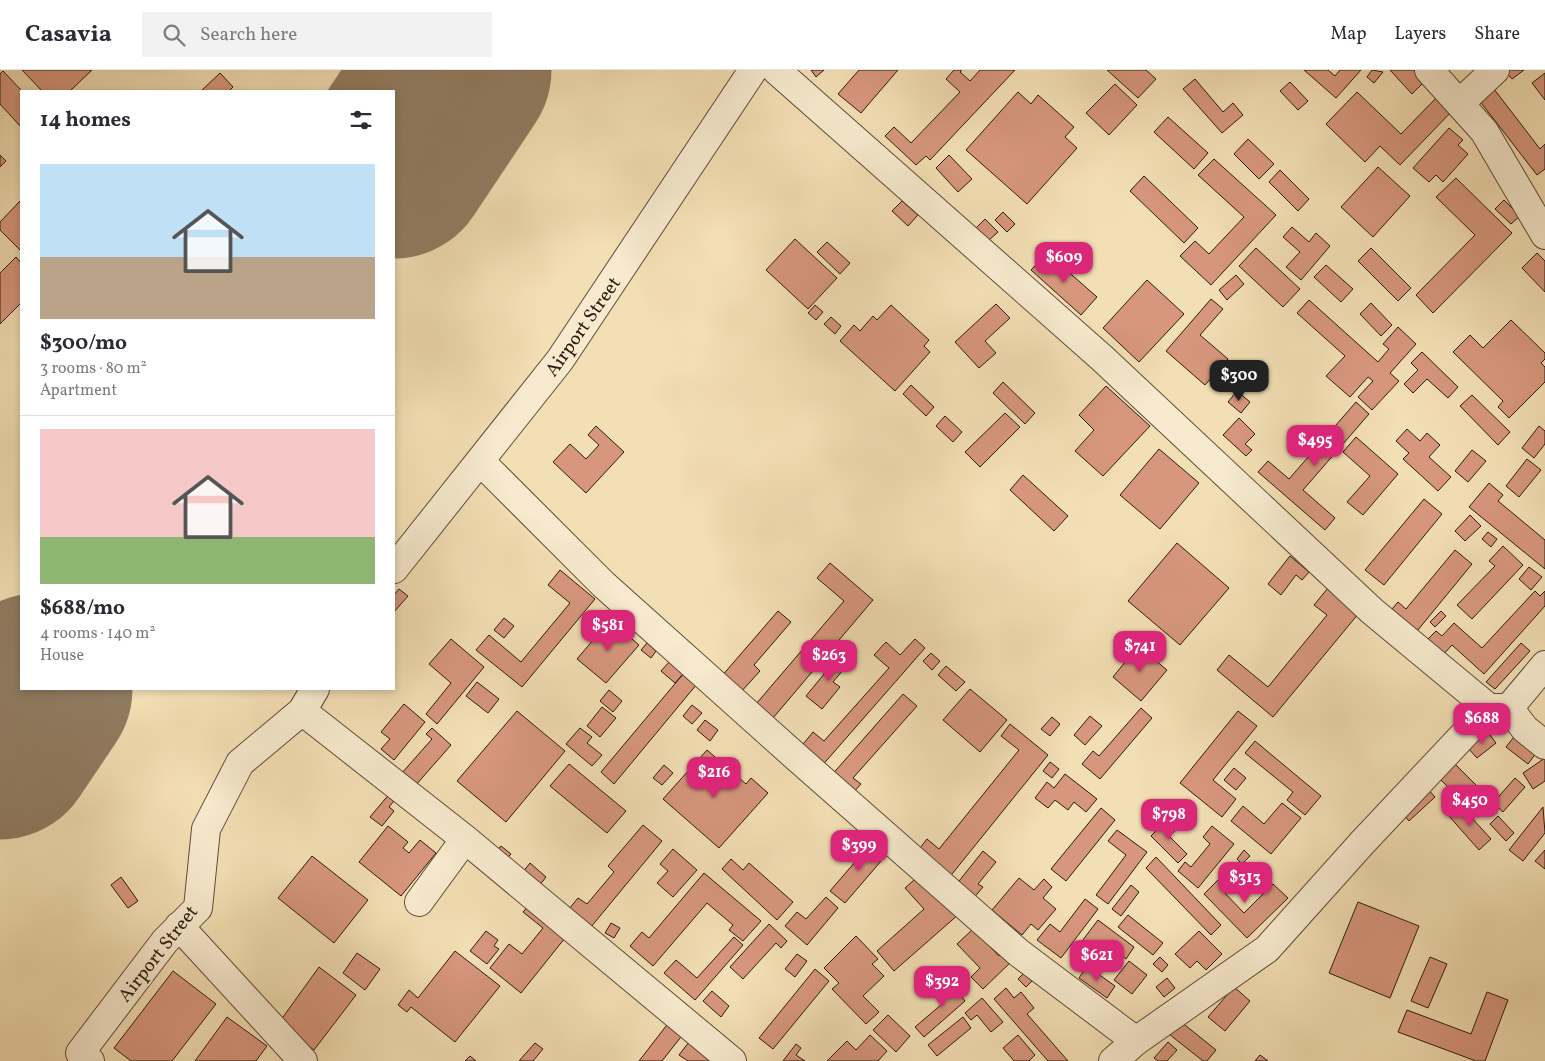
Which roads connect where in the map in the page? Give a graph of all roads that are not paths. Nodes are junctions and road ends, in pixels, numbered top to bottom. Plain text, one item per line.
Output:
1 (753, 70) edge
2 (776, 70) edge
3 (1429, 70) edge
4 (1495, 70) edge
5 (1460, 103) junction
6 (1545, 235) edge
7 (480, 462) junction
8 (395, 568) edge
9 (1545, 664) edge
10 (308, 700) edge
11 (1499, 708) junction
12 (1545, 745) edge
13 (465, 838) junction
14 (419, 902) dead end
15 (180, 926) junction
16 (1136, 1041) junction
17 (90, 1061) edge
18 (303, 1061) edge
19 (732, 1061) edge
20 (1113, 1061) edge

1 - 7 street, Airport Street
2 - 11 street
3 - 5 street
4 - 5 street
5 - 6 street
7 - 8 street, Airport Street
7 - 16 street
9 - 11 street
10 - 13 street
10 - 15 street, Airport Street
11 - 12 street
11 - 16 street
13 - 14 street
13 - 19 street
15 - 17 street, Airport Street
15 - 18 street
16 - 20 street

